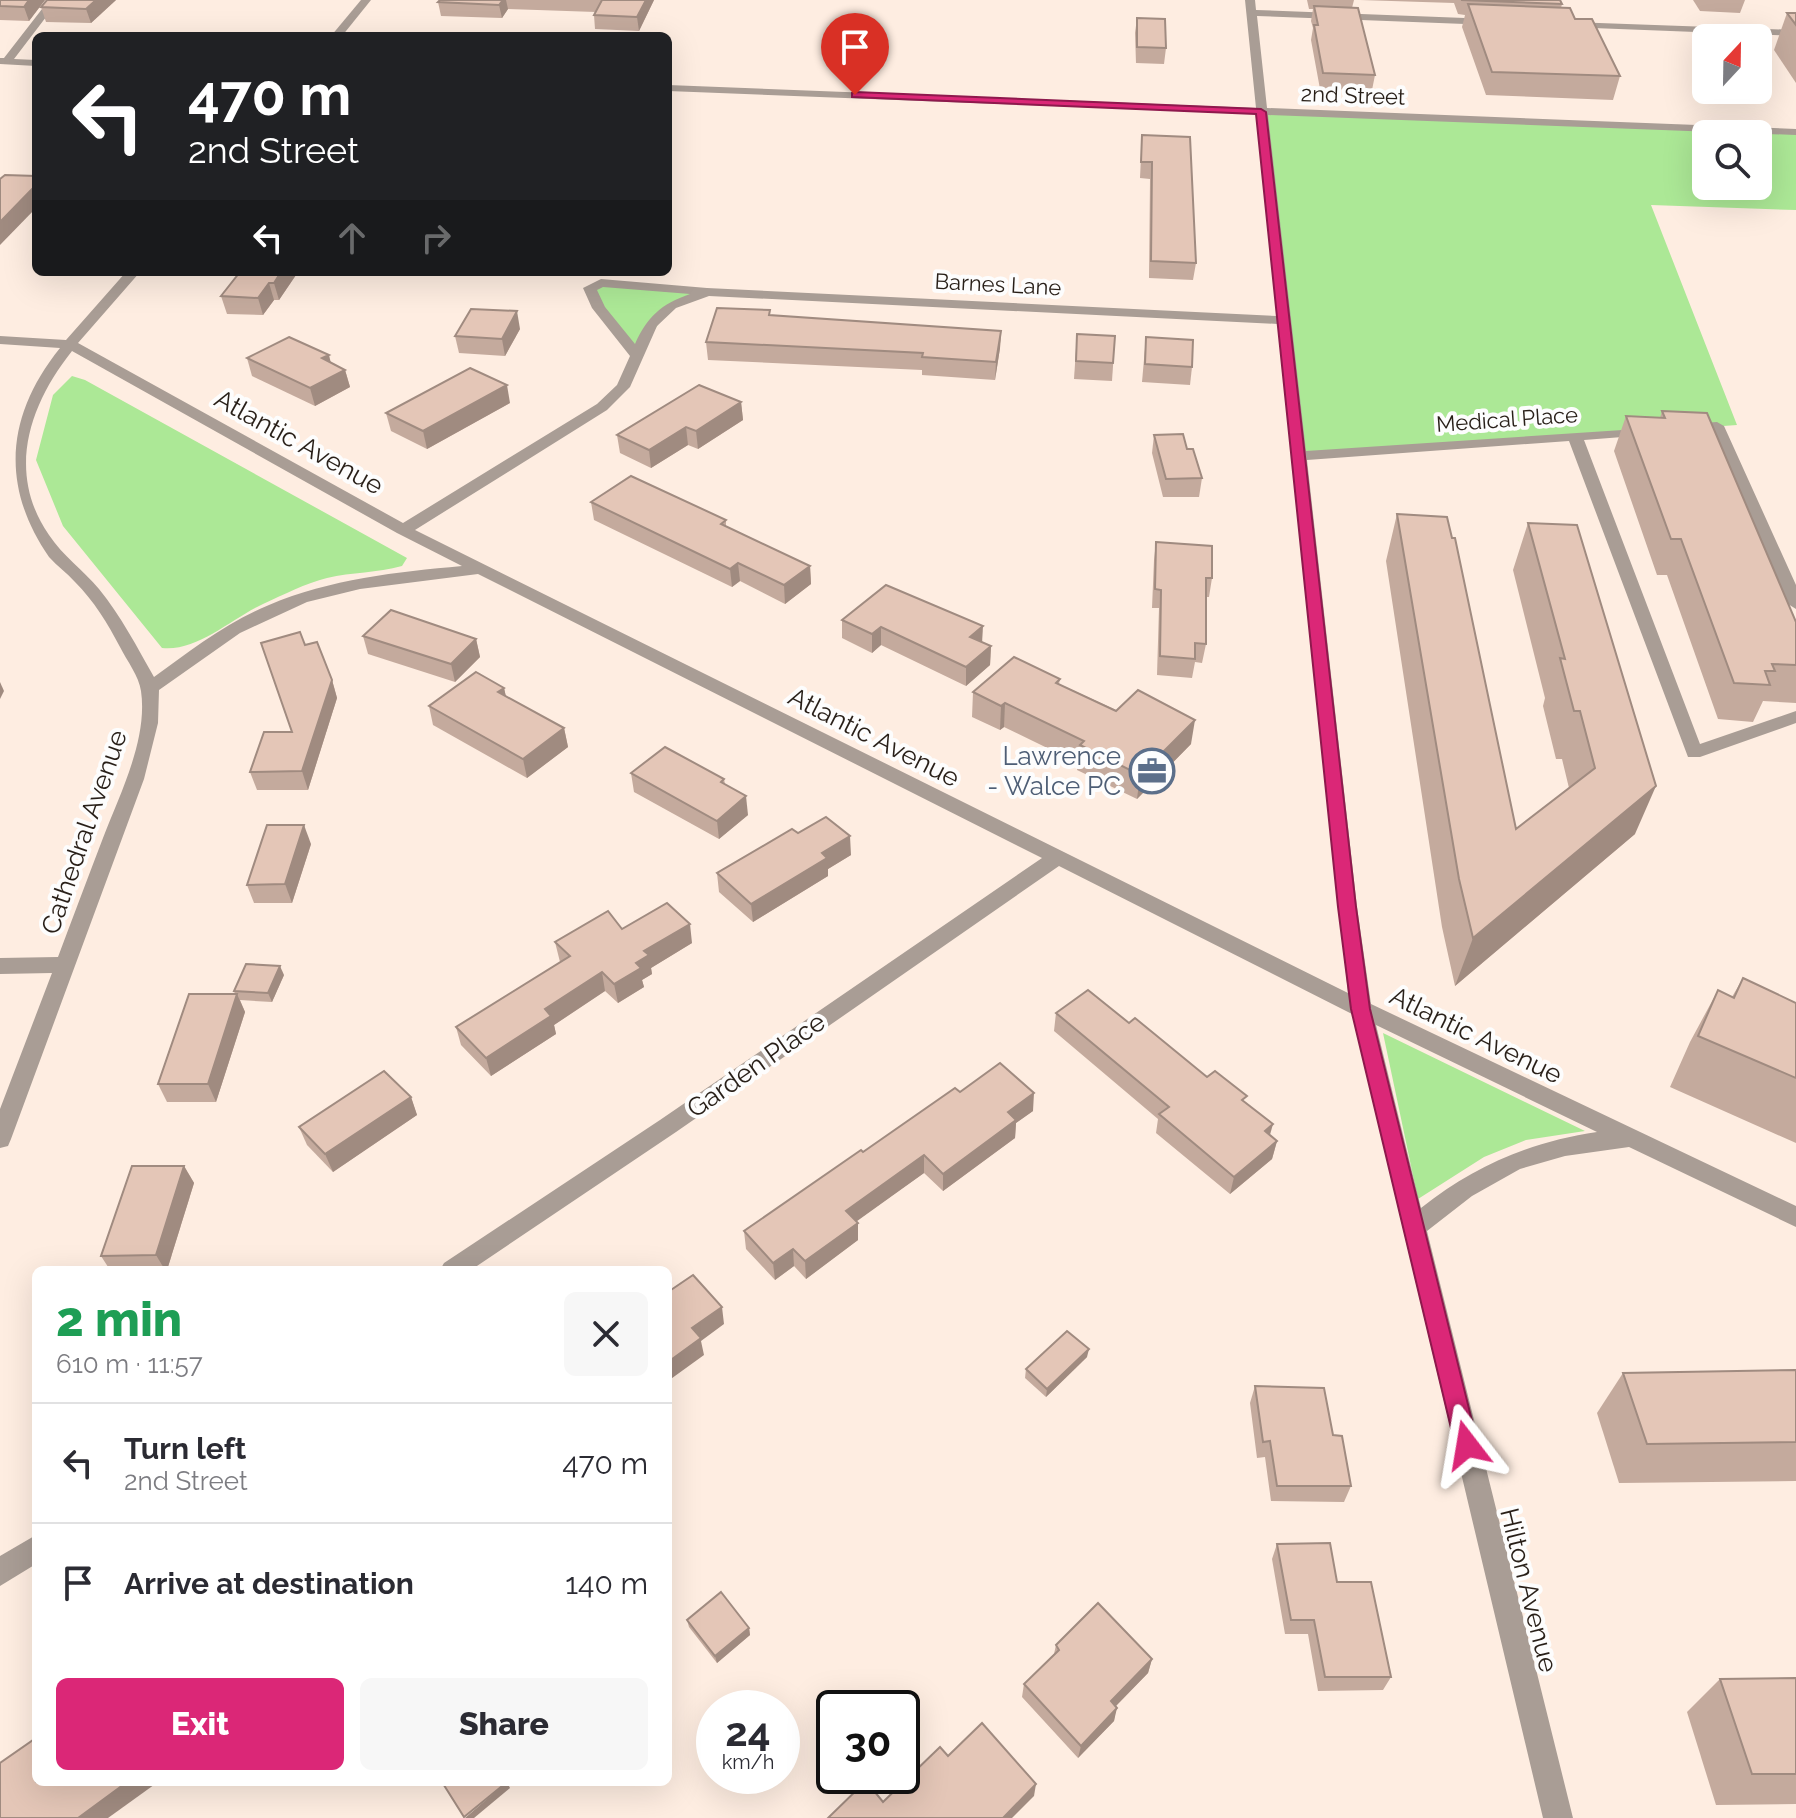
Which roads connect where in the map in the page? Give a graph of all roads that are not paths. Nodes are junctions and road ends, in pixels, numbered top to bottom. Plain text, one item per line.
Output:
1 (54, 0) edge
2 (366, 0) edge
3 (1250, 6) edge
4 (1503, 22) edge
5 (1564, 25) edge
6 (339, 32) edge
7 (1796, 33) edge
8 (3, 61) edge
9 (32, 63) edge
10 (672, 88) edge
11 (1261, 112) junction
12 (1796, 132) edge
13 (130, 276) edge
14 (708, 292) junction
15 (1285, 320) junction
16 (0, 340) edge
17 (70, 344) junction
18 (637, 356) junction
19 (1575, 436) junction
20 (1300, 456) junction
21 (403, 530) junction
22 (480, 569) junction
23 (1796, 604) edge
24 (150, 688) junction
25 (1796, 717) edge
26 (1058, 857) junction
27 (66, 965) junction
28 (0, 966) edge
29 (1361, 1009) junction
30 (1630, 1138) junction
31 (0, 1139) edge
32 (1796, 1217) edge
33 (1413, 1228) junction
34 (458, 1266) edge
35 (32, 1551) edge
36 (1, 1571) edge
37 (1558, 1818) edge

1 - 8 street
2 - 6 street
3 - 4 street
3 - 11 street, Hilton Avenue
5 - 7 street
8 - 9 street
10 - 11 street, 2nd Street
11 - 12 street, 2nd Street
11 - 15 street, Hilton Avenue
13 - 17 street
14 - 15 street, Barnes Lane
14 - 18 street, Barnes Lane
14 - 18 street, Barnes Lane
15 - 20 street, Hilton Avenue
16 - 17 street
17 - 21 street, Atlantic Avenue
17 - 24 street
18 - 21 street, Barnes Lane
19 - 20 street, Medical Place
19 - 23 street, Medical Place
19 - 25 street
20 - 29 street, Hilton Avenue
21 - 22 street, Atlantic Avenue
22 - 24 street
22 - 26 street, Atlantic Avenue
24 - 27 street, Cathedral Avenue
26 - 29 street, Atlantic Avenue
26 - 34 street, Garden Place
27 - 28 street
27 - 31 street, Cathedral Avenue
29 - 30 street, Atlantic Avenue
29 - 33 street, Hilton Avenue
30 - 32 street, Atlantic Avenue
30 - 33 street
33 - 37 street, Hilton Avenue
35 - 36 street

